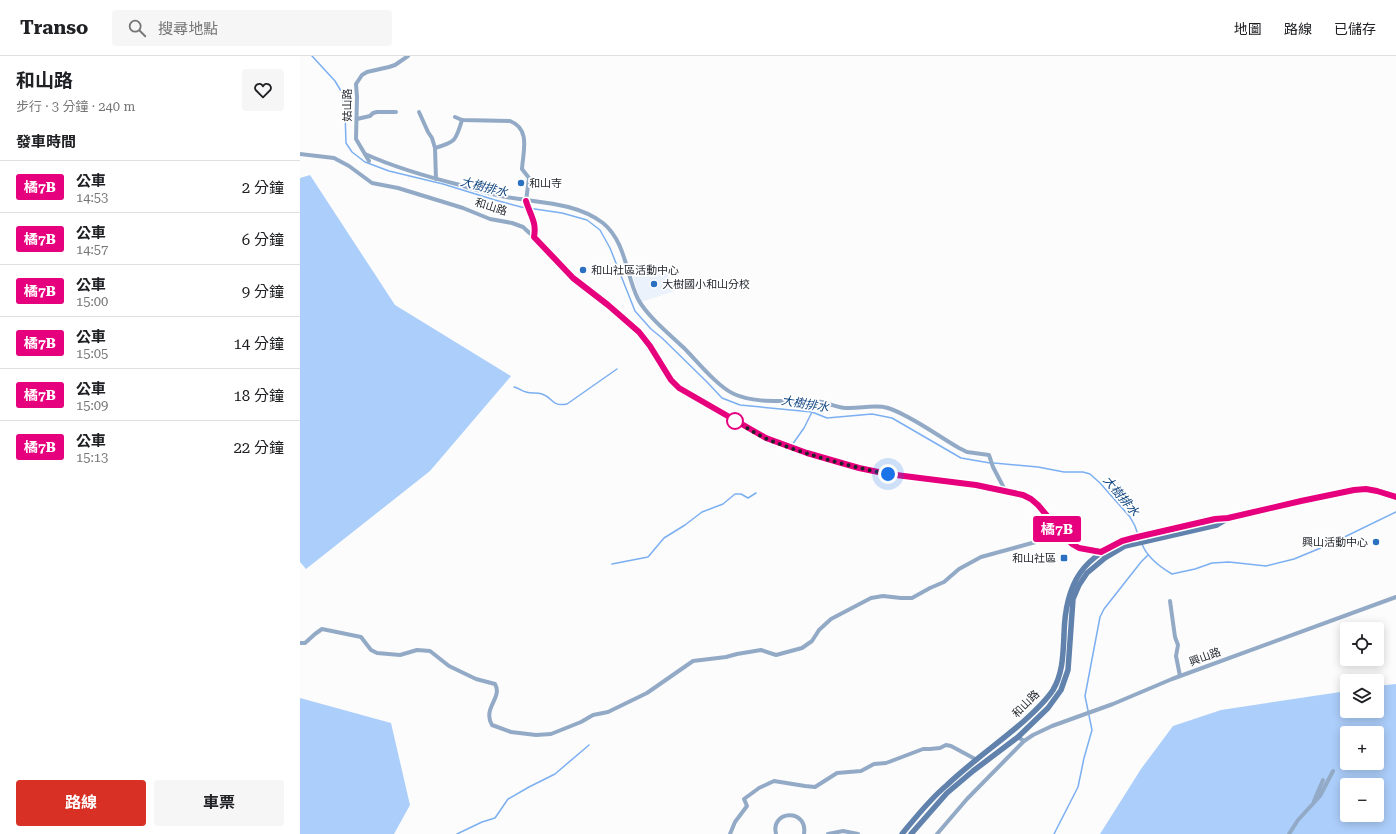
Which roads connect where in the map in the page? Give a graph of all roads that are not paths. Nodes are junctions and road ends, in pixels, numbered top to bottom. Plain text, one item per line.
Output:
1 (408, 56) edge
2 (396, 112) dead end
3 (419, 112) dead end
4 (455, 117) dead end
5 (357, 119) junction
6 (462, 120) junction
7 (435, 148) junction
8 (300, 154) edge
9 (365, 154) junction
10 (369, 161) dead end
11 (436, 179) junction
12 (526, 201) junction
13 (1004, 490) junction
14 (1396, 497) edge
15 (1064, 536) junction
16 (1103, 555) junction
17 (1396, 597) edge
18 (1170, 602) dead end
19 (300, 643) edge
20 (1180, 676) junction
21 (1018, 737) junction
22 (1024, 741) junction
23 (977, 760) junction
24 (1333, 771) dead end
25 (1323, 780) dead end
26 (1312, 805) junction
27 (730, 834) edge
28 (776, 834) edge
29 (804, 834) edge
30 (828, 834) edge
31 (858, 834) edge
32 (902, 834) edge
33 (911, 834) edge
34 (938, 834) edge
35 (1288, 834) edge

1 - 5 street, 姑山路
2 - 5 street
3 - 7 street
4 - 6 street
5 - 9 street, 姑山路
6 - 7 street
6 - 12 street
7 - 11 street
8 - 13 street, 和山路
9 - 10 street, 姑山路
9 - 11 street, 和山路
11 - 12 street, 和山路
12 - 13 street, 和山路
13 - 15 street, 和山路
14 - 16 main road, 和山路
15 - 16 street, 和山路
15 - 19 street
16 - 21 main road, 和山路
16 - 23 main road, 和山路
17 - 20 street, 興山路
18 - 20 street
20 - 22 street, 興山路
21 - 22 street
21 - 33 main road, 和山路
22 - 34 street, 興山路
23 - 27 street
23 - 32 main road, 和山路
24 - 26 street
25 - 26 street
26 - 35 street
28 - 29 street
30 - 31 street

